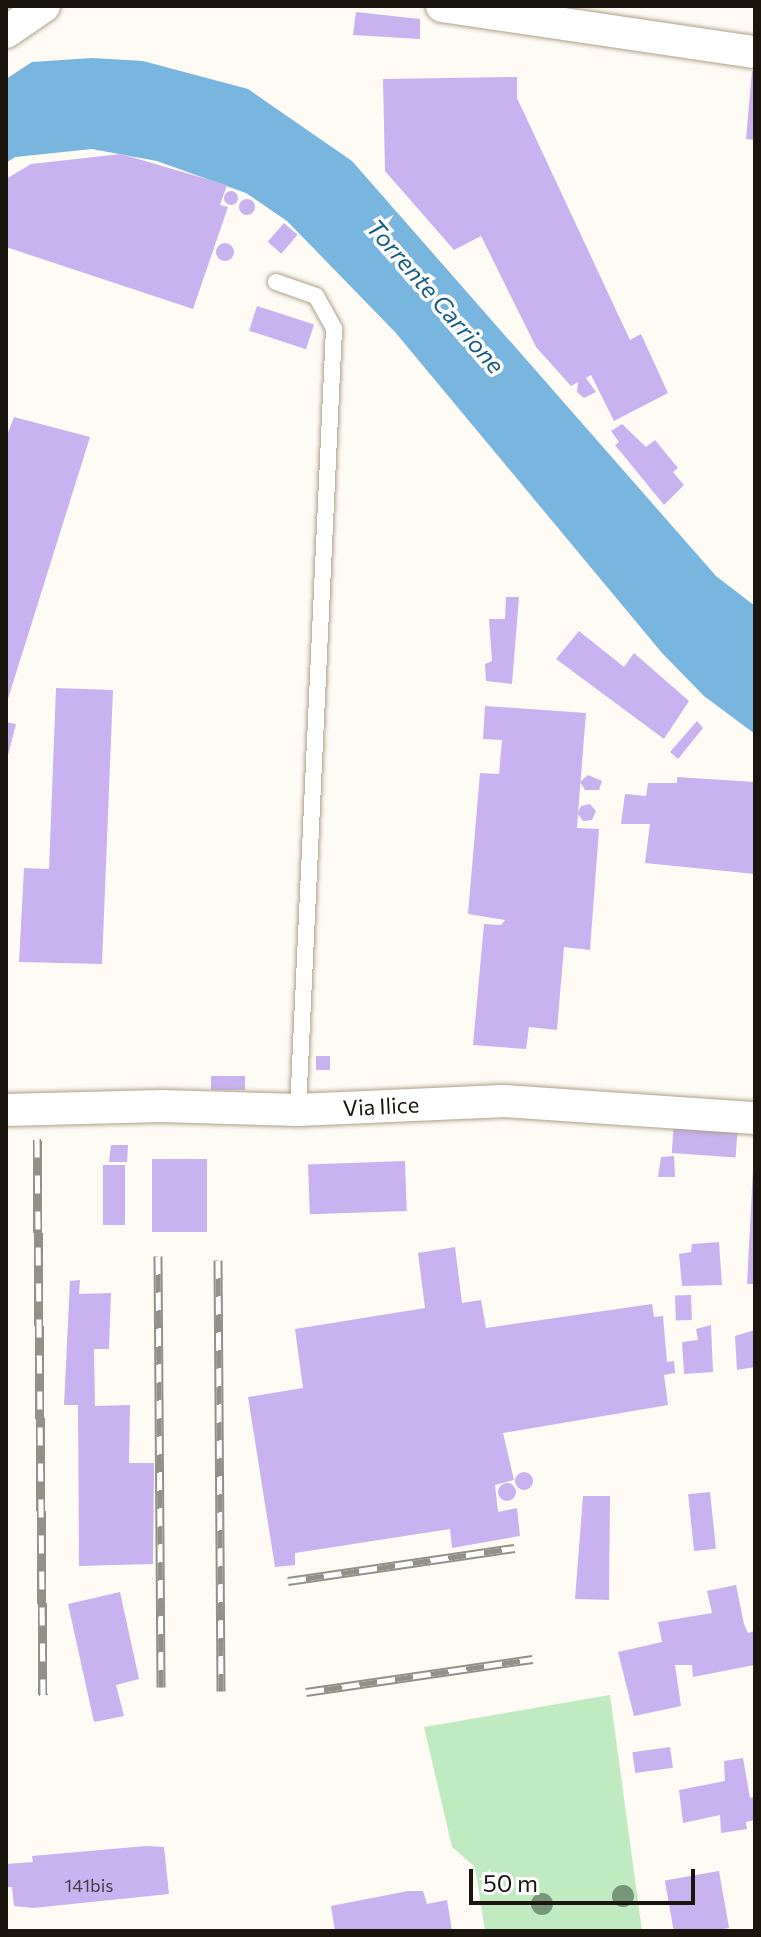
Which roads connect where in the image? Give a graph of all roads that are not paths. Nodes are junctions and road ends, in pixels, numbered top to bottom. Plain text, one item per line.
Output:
1 (44, 6) edge
2 (442, 6) edge
3 (551, 13) edge
4 (6, 32) edge
5 (755, 52) edge
6 (276, 282) dead end
7 (6, 1110) edge
8 (298, 1110) junction
9 (755, 1118) edge

1 - 4 street
2 - 3 street
3 - 5 street
6 - 8 lane
7 - 8 street, Via Ilice
8 - 9 street, Via Ilice

